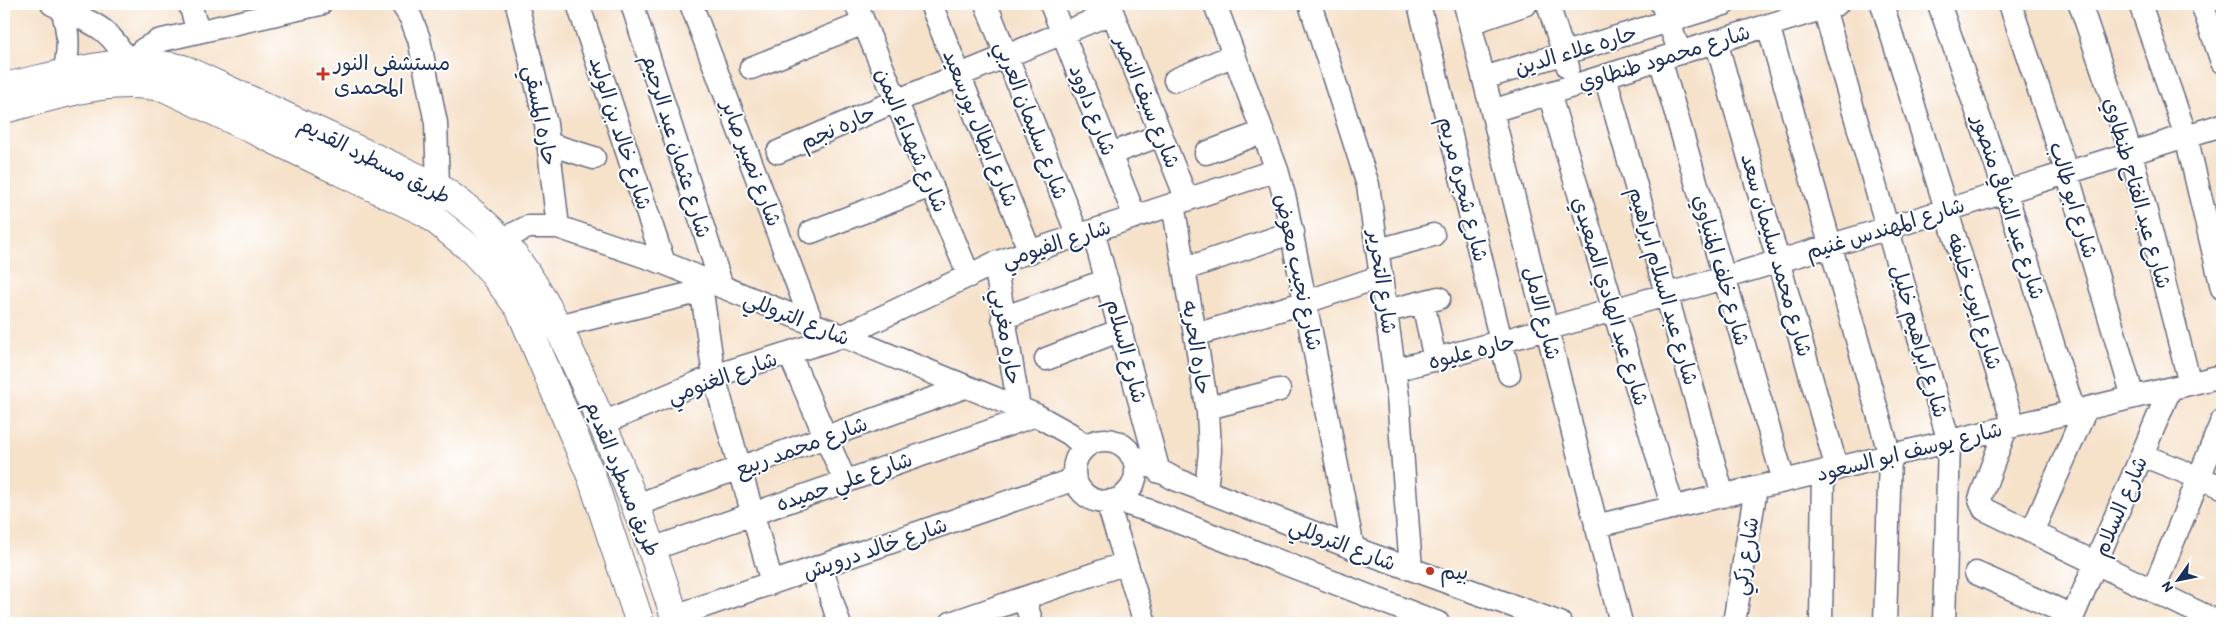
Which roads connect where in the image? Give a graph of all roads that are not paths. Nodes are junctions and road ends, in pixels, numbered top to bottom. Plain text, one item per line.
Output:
1 (190, 4) edge
2 (320, 4) edge
3 (402, 4) edge
4 (517, 4) edge
5 (578, 4) edge
6 (632, 4) edge
7 (691, 4) edge
8 (931, 4) edge
9 (986, 4) edge
10 (1051, 4) edge
11 (1215, 4) edge
12 (1310, 4) edge
13 (1419, 4) edge
14 (1526, 4) edge
15 (1548, 4) edge
16 (1724, 4) edge
17 (1882, 4) edge
18 (1939, 4) edge
19 (2010, 4) edge
20 (2080, 4) edge
21 (2140, 4) edge
22 (2202, 4) edge
23 (60, 5) edge
24 (1817, 7) edge
25 (1110, 8) edge
26 (1665, 12) edge
27 (240, 13) edge
28 (860, 13) edge
29 (1468, 14) edge
30 (1768, 25) junction
31 (198, 32) junction
32 (1063, 33) junction
33 (1716, 42) junction
34 (1563, 54) junction
35 (1234, 55) junction
36 (1007, 56) junction
37 (1670, 56) junction
38 (2222, 62) edge
39 (128, 63) junction
40 (751, 68) dead end
41 (63, 75) junction
42 (959, 75) junction
43 (1605, 76) junction
44 (1484, 78) junction
45 (1175, 80) dead end
46 (1573, 85) junction
47 (4, 87) edge
48 (1549, 93) junction
49 (896, 101) junction
50 (4, 110) edge
51 (1492, 111) junction
52 (2222, 125) edge
53 (1263, 132) junction
54 (1161, 135) junction
55 (2186, 136) junction
56 (549, 144) junction
57 (778, 152) dead end
58 (1206, 153) dead end
59 (2131, 153) junction
60 (1110, 154) junction
61 (594, 158) dead end
62 (1277, 170) junction
63 (2067, 173) junction
64 (931, 186) junction
65 (438, 187) junction
66 (2006, 193) junction
67 (1180, 202) junction
68 (1946, 209) junction
69 (1134, 217) junction
70 (558, 227) junction
71 (1887, 227) junction
72 (811, 232) dead end
73 (1293, 232) junction
74 (1085, 234) junction
75 (1434, 235) dead end
76 (501, 240) junction
77 (1830, 244) junction
78 (1378, 250) junction
79 (1030, 252) junction
80 (1778, 260) junction
81 (664, 263) junction
82 (995, 263) junction
83 (1185, 269) junction
84 (969, 276) junction
85 (1382, 276) junction
86 (1724, 277) junction
87 (1107, 280) junction
88 (708, 286) junction
89 (2222, 288) edge
90 (1666, 294) junction
91 (1306, 302) junction
92 (1614, 310) junction
93 (1386, 311) junction
94 (1003, 318) junction
95 (812, 323) junction
96 (558, 326) junction
97 (1121, 330) junction
98 (1547, 331) junction
99 (1195, 335) junction
100 (843, 336) junction
101 (1501, 343) junction
102 (789, 353) junction
103 (1046, 358) dead end
104 (1435, 360) junction
105 (1394, 370) junction
106 (1509, 374) dead end
107 (714, 376) junction
108 (2222, 376) edge
109 (2180, 386) junction
110 (966, 387) junction
111 (1279, 390) dead end
112 (2133, 397) junction
113 (1207, 408) junction
114 (2080, 410) junction
115 (1028, 411) junction
116 (2222, 421) edge
117 (603, 423) junction
118 (2010, 427) junction
119 (826, 436) junction
120 (1949, 442) junction
121 (1084, 447) junction
122 (1131, 455) junction
123 (2142, 455) junction
124 (1890, 456) junction
125 (740, 469) junction
126 (1830, 470) junction
127 (1159, 472) junction
128 (2199, 478) junction
129 (1075, 479) junction
130 (845, 481) junction
131 (1784, 481) junction
132 (2222, 487) edge
133 (1756, 488) junction
134 (1206, 491) junction
135 (1723, 496) junction
136 (1111, 500) junction
137 (636, 505) junction
138 (1673, 508) junction
139 (752, 513) junction
140 (1596, 526) junction
141 (2032, 532) junction
142 (1352, 548) junction
143 (652, 549) junction
144 (1126, 563) junction
145 (2096, 563) junction
146 (821, 566) junction
147 (1412, 569) junction
148 (1976, 574) dead end
149 (772, 583) junction
150 (2153, 591) junction
151 (1024, 598) junction
152 (676, 620) edge
153 (2072, 620) edge
154 (640, 623) edge
155 (839, 623) edge
156 (951, 623) edge
157 (1032, 623) edge
158 (1146, 623) edge
159 (1438, 623) edge
160 (1560, 623) edge
161 (1620, 623) edge
162 (1734, 623) edge
163 (1821, 623) edge
164 (1885, 623) edge
165 (1944, 623) edge
166 (2220, 623) edge

1 - 31 street
2 - 27 street
3 - 65 street
4 - 56 street, حاره المسقي
5 - 81 street, شارع خالد بن الوليد
6 - 88 street, شارع عثمان عبد الرحيم
7 - 95 street, شارع نصير صابر
8 - 42 street, شارع ابطال بورسعيد
9 - 36 street, شارع سليمان العربي
10 - 32 street, شارع داوود
11 - 35 street, شارع نجيب معوض
12 - 78 street, شارع التحرير
13 - 101 street, شارع شجره مريم
14 - 29 street
15 - 34 street
16 - 26 street, حاره علاء الدين
17 - 68 street, شارع ايوب خليفه
18 - 66 street, شارع عبد الشافي منصور
19 - 63 street, شارع ابو طالب
20 - 59 street, شارع عبد الفتاح طنطاوي
21 - 55 street
22 - 38 street
23 - 39 street
23 - 41 street
24 - 30 street, شارع محمود طنطاوي
24 - 71 street, شارع ابراهيم خليل
25 - 32 street, حاره نجم
25 - 54 street, شارع سيف النصر
26 - 34 street, حاره علاء الدين
26 - 37 street, شارع خلف المنياوي
27 - 31 street
28 - 40 street
28 - 49 street, شارع شهداء اليمن
29 - 44 street, شارع الامل
30 - 33 street, شارع محمود طنطاوي
30 - 77 street
31 - 39 street
32 - 36 street, حاره نجم
32 - 60 street, شارع داوود
33 - 37 street, شارع محمود طنطاوي
33 - 80 street, شارع محمد سليمان سعد
34 - 44 street, حاره علاء الدين
34 - 46 street
35 - 45 street
35 - 53 street, شارع نجيب معوض
36 - 42 street, حاره نجم
36 - 74 street, شارع سليمان العربي
37 - 43 street, شارع محمود طنطاوي
37 - 86 street, شارع خلف المنياوي
39 - 41 main road, طريق مسطرد القديم
39 - 65 main road, طريق مسطرد القديم
41 - 47 main road, طريق مسطرد القديم
42 - 49 street, حاره نجم
42 - 79 street, شارع ابطال بورسعيد
43 - 46 street, شارع محمود طنطاوي
43 - 90 street, شارع عبد السلام ابراهيم
44 - 51 street, شارع الامل
46 - 48 street, شارع محمود طنطاوي
48 - 51 street, شارع محمود طنطاوي
48 - 92 street, شارع عبد الهادي الصعيدي
49 - 57 street, حاره نجم
49 - 64 street, شارع شهداء اليمن
50 - 154 main road, طريق مسطرد القديم
51 - 98 street, شارع الامل
52 - 55 street, شارع المهندس غنيم
53 - 58 street
53 - 62 street, شارع نجيب معوض
54 - 60 street
54 - 67 street, شارع سيف النصر
55 - 59 street, شارع المهندس غنيم
55 - 89 street
56 - 61 street
56 - 70 street, حاره المسقي
59 - 63 street, شارع المهندس غنيم
59 - 109 street, شارع عبد الفتاح طنطاوي
60 - 69 street, شارع داوود
62 - 67 street, شارع الفيومي
62 - 73 street, شارع نجيب معوض
63 - 66 street, شارع المهندس غنيم
63 - 112 street, شارع ابو طالب
64 - 72 street
64 - 84 street, شارع شهداء اليمن
65 - 76 main road, طريق مسطرد القديم
66 - 68 street, شارع المهندس غنيم
66 - 114 street, شارع عبد الشافي منصور
67 - 69 street, شارع الفيومي
67 - 83 street, حاره الحريه
68 - 71 street, شارع المهندس غنيم
68 - 118 street, شارع ايوب خليفه
69 - 74 street, شارع الفيومي
70 - 76 street, شارع التروللي
70 - 81 street, شارع التروللي
71 - 77 street, شارع المهندس غنيم
71 - 120 street, شارع ابراهيم خليل
73 - 83 street
73 - 91 street, شارع نجيب معوض
74 - 79 street, شارع الفيومي
74 - 87 street, شارع السلام
75 - 78 street
76 - 96 main road, طريق مسطرد القديم
77 - 80 street, شارع المهندس غنيم
77 - 124 street
78 - 85 street, شارع التحرير
79 - 82 street, شارع الفيومي
80 - 86 street, شارع المهندس غنيم
80 - 126 street, شارع محمد سليمان سعد
81 - 88 street, شارع التروللي
82 - 84 street, شارع الفيومي
82 - 94 street, حاره مغربي
83 - 99 street, حاره الحريه
84 - 100 street, شارع الفيومي
85 - 91 street
85 - 93 street, شارع التحرير
86 - 90 street, شارع المهندس غنيم
86 - 131 street, شارع خلف المنياوي
87 - 94 street
87 - 97 street, شارع السلام
88 - 95 street, شارع التروللي
88 - 96 street
88 - 107 street, شارع عثمان عبد الرحيم
90 - 92 street, شارع المهندس غنيم
90 - 135 street, شارع عبد السلام ابراهيم
91 - 99 street
91 - 142 street, شارع نجيب معوض
92 - 98 street, شارع المهندس غنيم
92 - 138 street, شارع عبد الهادي الصعيدي
93 - 104 street
93 - 105 street, شارع التحرير
94 - 115 street, حاره مغربي
95 - 100 street, شارع التروللي
96 - 117 main road, طريق مسطرد القديم
97 - 103 street
97 - 127 street, شارع السلام
98 - 101 street, حاره عليوه
98 - 140 street, شارع الامل
99 - 113 street, حاره الحريه
100 - 102 street, شارع الغنومي
100 - 110 street, شارع التروللي
101 - 104 street, حاره عليوه
101 - 106 street, شارع شجره مريم
102 - 107 street, شارع الغنومي
102 - 119 street
104 - 105 street, حاره عليوه
105 - 147 street, شارع التحرير
107 - 117 street, شارع الغنومي
107 - 125 street, شارع عثمان عبد الرحيم
108 - 109 street, شارع يوسف ابو السعود
109 - 112 street, شارع يوسف ابو السعود
109 - 123 street, شارع السلام
110 - 115 street, شارع التروللي
110 - 119 street, شارع محمد ربيع
111 - 113 street
112 - 114 street, شارع يوسف ابو السعود
113 - 134 street, حاره الحريه
114 - 118 street, شارع يوسف ابو السعود
114 - 141 street
115 - 121 street, شارع التروللي
115 - 130 street, شارع علي حميده
116 - 128 street
117 - 137 main road, طريق مسطرد القديم
118 - 120 street, شارع يوسف ابو السعود
118 - 141 street
119 - 125 street, شارع محمد ربيع
119 - 130 street
120 - 124 street, شارع يوسف ابو السعود
120 - 165 street, شارع ابراهيم خليل
121 - 122 street
121 - 129 street
122 - 127 street, شارع التروللي
122 - 136 street
123 - 128 street
123 - 145 street, شارع السلام
124 - 126 street, شارع يوسف ابو السعود
124 - 164 street
125 - 137 street, شارع محمد ربيع
125 - 139 street, شارع عثمان عبد الرحيم
126 - 131 street, شارع يوسف ابو السعود
126 - 163 street, شارع محمد سليمان سعد
127 - 134 street, شارع التروللي
128 - 132 street
128 - 150 street
129 - 136 street
129 - 146 street, شارع خالد درويش
130 - 139 street, شارع علي حميده
131 - 133 street, شارع يوسف ابو السعود
133 - 135 street, شارع يوسف ابو السعود
133 - 162 street, شارع زكي
134 - 142 street, شارع التروللي
135 - 138 street, شارع يوسف ابو السعود
136 - 144 street
136 - 159 street, شارع التروللي
137 - 143 main road, طريق مسطرد القديم
138 - 140 street, شارع يوسف ابو السعود
139 - 143 street, شارع علي حميده
139 - 149 street, شارع عثمان عبد الرحيم
140 - 161 street, شارع الامل
141 - 145 street
142 - 147 street, شارع التروللي
143 - 152 main road, طريق مسطرد القديم
144 - 151 street
144 - 158 street
145 - 150 street
145 - 153 street, شارع السلام
146 - 149 street, شارع خالد درويش
146 - 155 street
147 - 160 street, شارع التروللي
148 - 153 street
149 - 152 street, شارع خالد درويش
150 - 166 street
151 - 156 street
151 - 157 street

